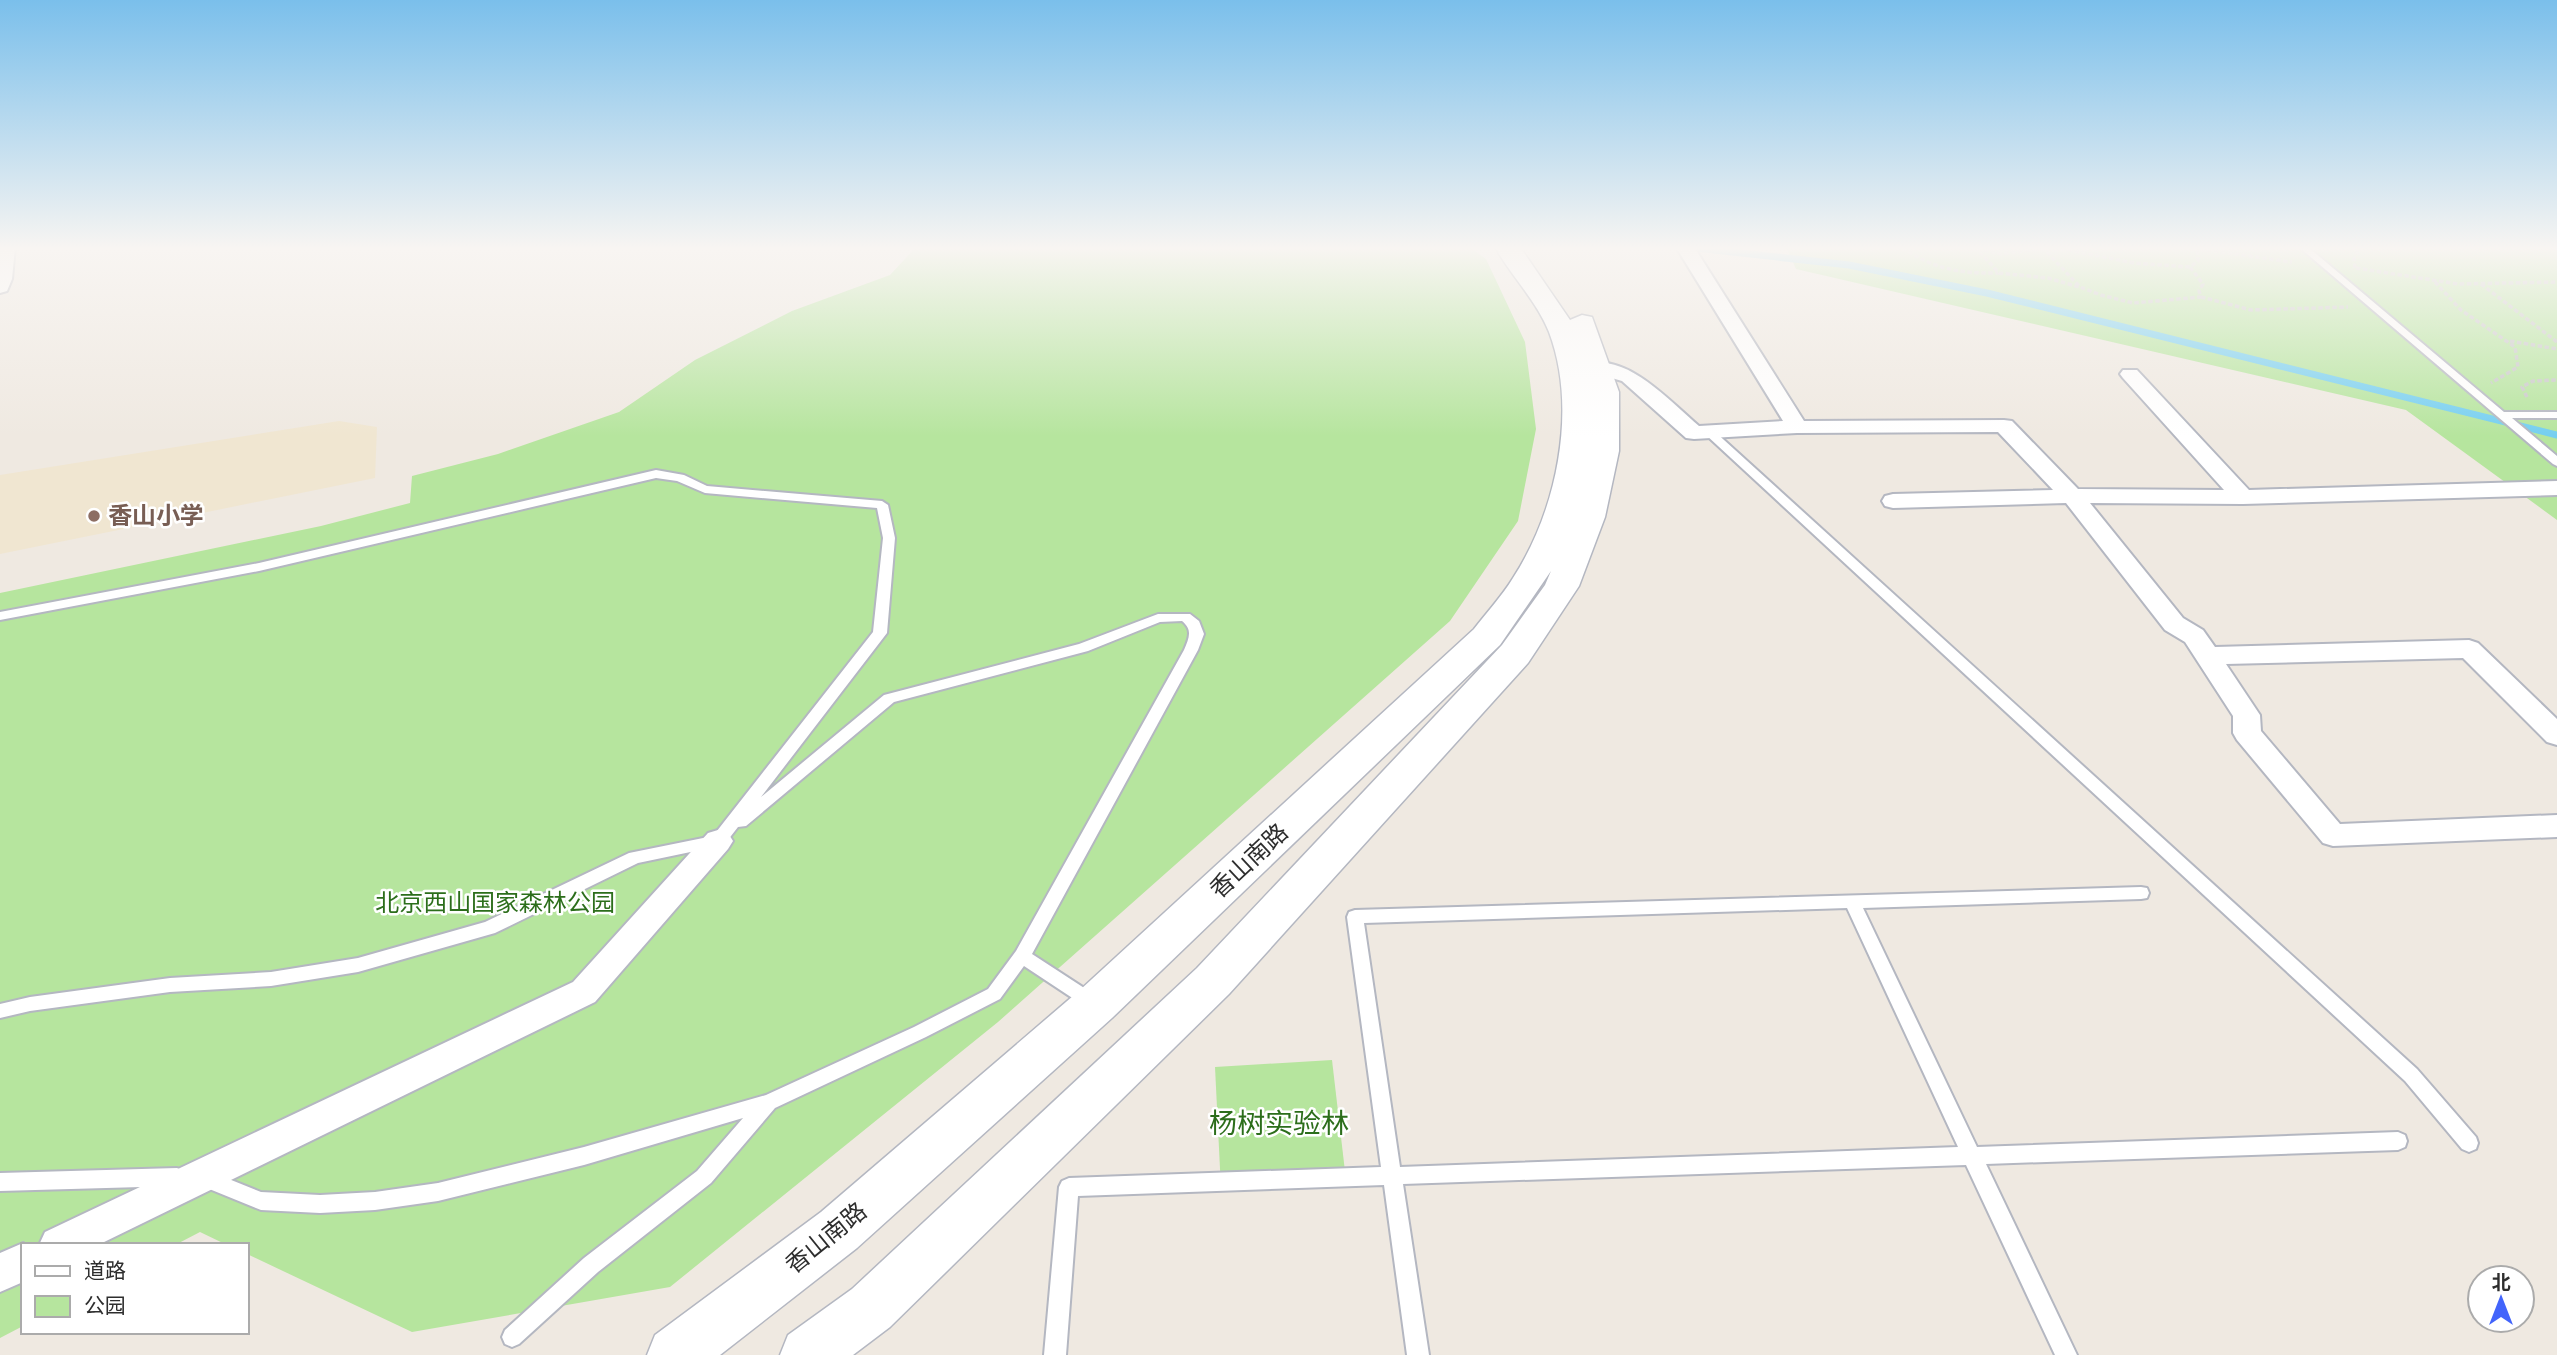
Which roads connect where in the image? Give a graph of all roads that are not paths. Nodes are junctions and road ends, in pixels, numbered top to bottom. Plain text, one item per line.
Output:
1 (1550, 310) edge
2 (1575, 310) edge
3 (1725, 310) edge
4 (2379, 310) edge
5 (1598, 368) junction
6 (2130, 374) dead end
7 (2501, 415) junction
8 (2555, 415) edge
9 (1797, 426) junction
10 (1709, 432) junction
11 (2557, 463) edge
12 (2557, 488) edge
13 (2072, 496) junction
14 (2243, 497) junction
15 (1892, 501) dead end
16 (0, 616) edge
17 (2208, 656) junction
18 (2557, 735) edge
19 (2557, 826) edge
20 (718, 841) junction
21 (2141, 893) dead end
22 (1852, 902) junction
23 (1022, 956) junction
24 (1096, 1004) junction
25 (0, 1011) edge
26 (769, 1102) junction
27 (2398, 1141) dead end
28 (2469, 1143) dead end
29 (1972, 1156) junction
30 (1393, 1175) junction
31 (198, 1176) junction
32 (0, 1182) edge
33 (62, 1243) edge
34 (21, 1263) edge
35 (0, 1273) edge
36 (512, 1337) dead end
37 (675, 1355) edge
38 (808, 1355) edge
39 (1055, 1355) edge
40 (1418, 1355) edge
41 (2066, 1355) edge

1 - 24 street, 香山南路
2 - 5 street
3 - 9 street
4 - 7 lane
5 - 10 street
5 - 38 street
6 - 14 street
7 - 8 lane
7 - 11 lane
9 - 10 street
9 - 13 street
10 - 28 lane
12 - 14 street
13 - 14 street
13 - 15 street
13 - 17 street
16 - 20 lane
17 - 18 street
17 - 19 street
20 - 23 lane
20 - 25 lane
20 - 31 street
21 - 22 lane
22 - 29 lane
22 - 30 lane
23 - 24 lane
23 - 26 lane
24 - 37 street, 香山南路
26 - 31 lane
26 - 36 lane
27 - 29 lane
29 - 30 lane
29 - 41 lane
30 - 39 lane
30 - 40 lane
31 - 32 lane
31 - 33 street
34 - 35 street

